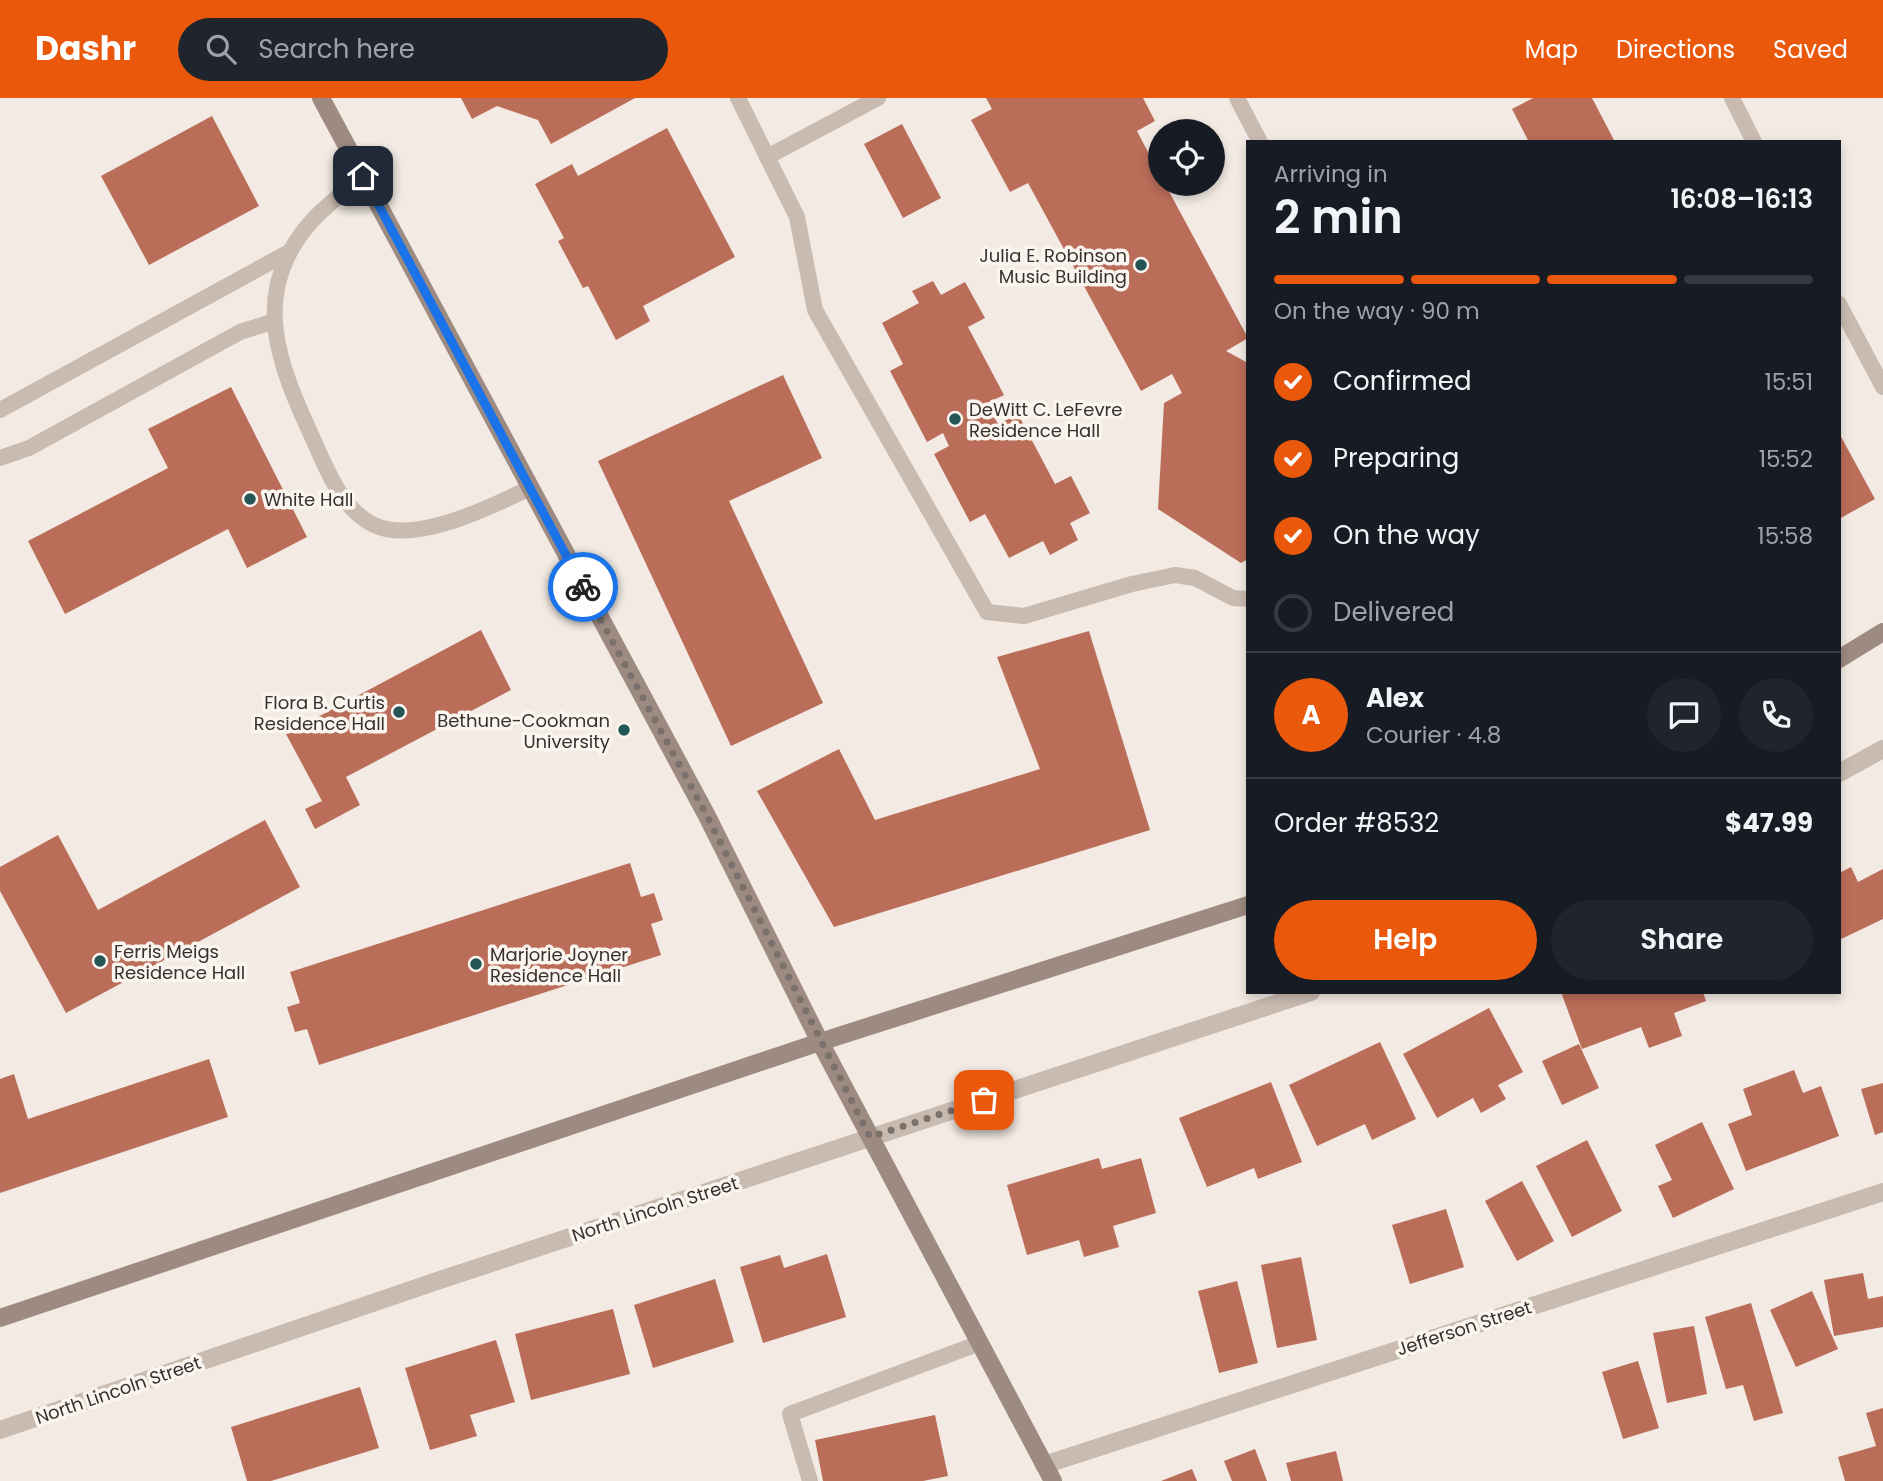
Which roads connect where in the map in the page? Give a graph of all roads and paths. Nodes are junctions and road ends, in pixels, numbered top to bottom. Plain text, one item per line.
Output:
1 (321, 98) edge
2 (738, 98) edge
3 (878, 98) edge
4 (1237, 98) edge
5 (1732, 98) edge
6 (1259, 140) edge
7 (1753, 140) edge
8 (767, 157) junction
9 (363, 176) junction
10 (289, 251) junction
11 (1841, 308) edge
12 (275, 321) junction
13 (1883, 387) edge
14 (0, 410) edge
15 (0, 458) edge
16 (530, 488) junction
17 (1246, 598) edge
18 (1883, 632) edge
19 (1841, 658) edge
20 (1883, 749) edge
21 (1841, 772) edge
22 (1246, 906) edge
23 (1305, 994) edge
24 (820, 1042) junction
25 (870, 1137) junction
26 (1883, 1192) edge
27 (0, 1318) edge
28 (980, 1343) junction
29 (0, 1430) edge
30 (1044, 1465) junction
31 (810, 1481) edge
32 (1054, 1481) edge

1 - 9 street
2 - 8 lane
3 - 8 lane
4 - 6 lane
5 - 7 lane
8 - 17 lane
9 - 10 lane
9 - 16 street
10 - 12 lane
10 - 14 lane
11 - 13 lane
12 - 15 lane
12 - 16 lane
16 - 24 street
18 - 19 street
20 - 21 street
22 - 24 street
23 - 25 street, North Lincoln Street
24 - 25 street
24 - 27 street
25 - 28 street
25 - 29 street, North Lincoln Street
26 - 30 street, Jefferson Street
28 - 30 street
28 - 31 lane
30 - 32 street

